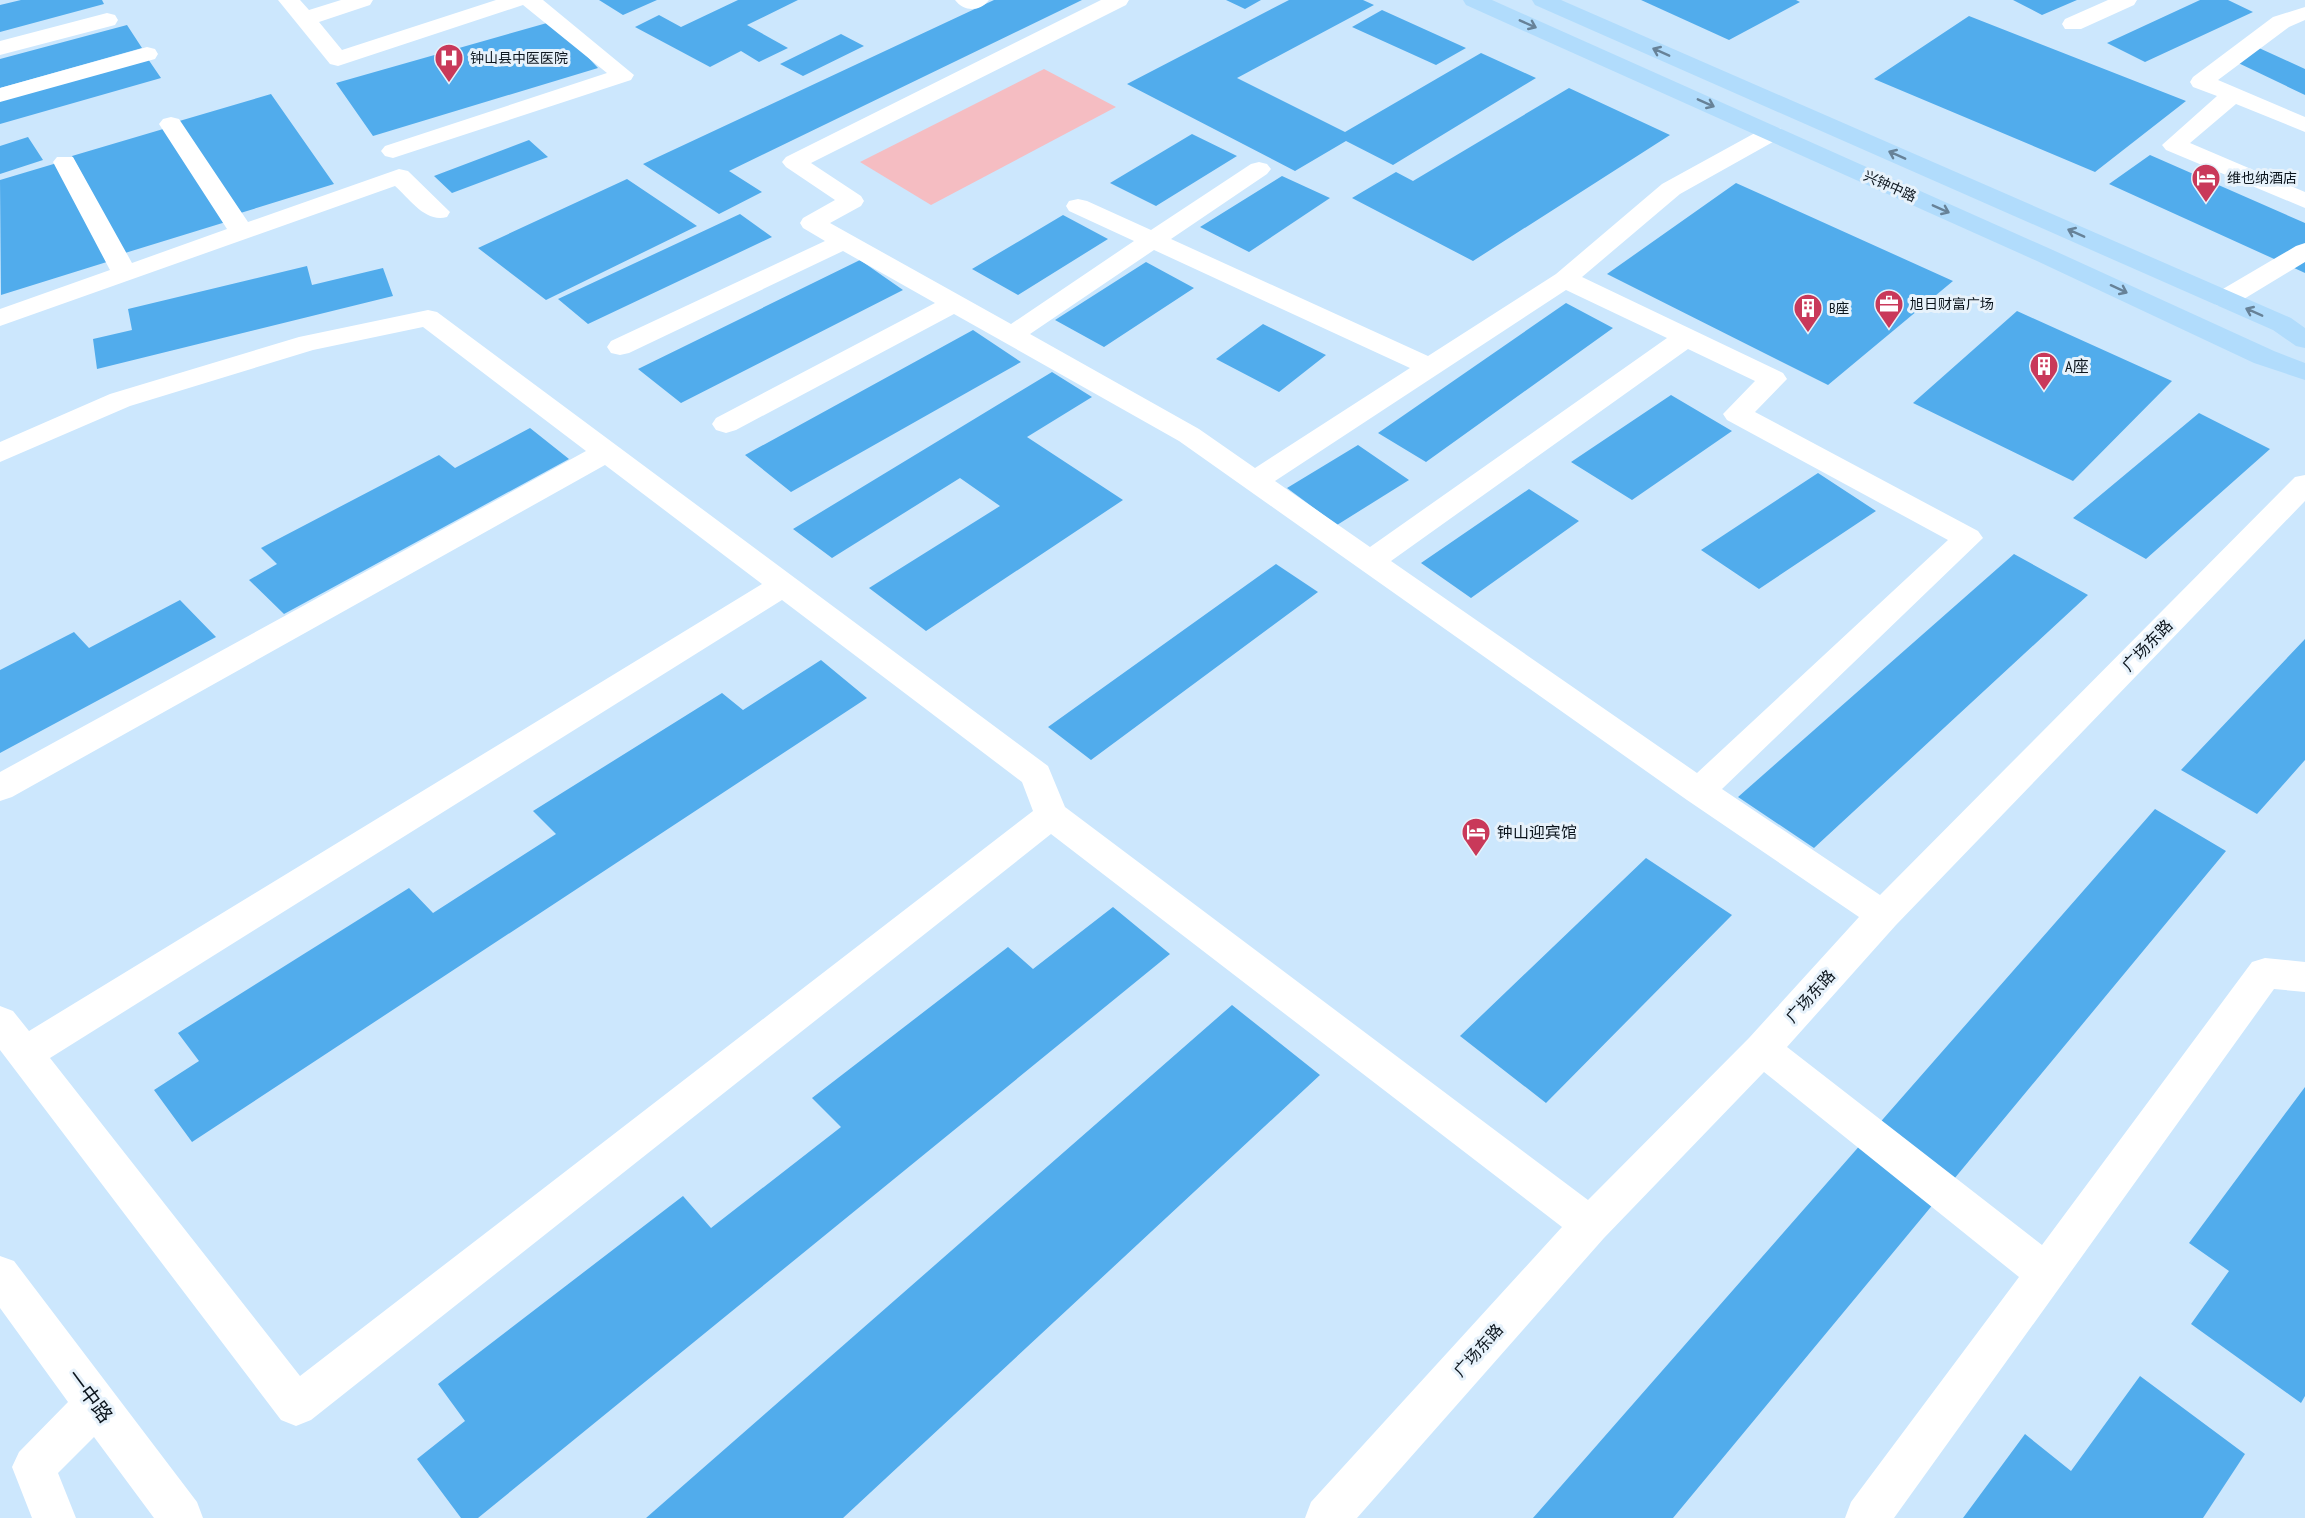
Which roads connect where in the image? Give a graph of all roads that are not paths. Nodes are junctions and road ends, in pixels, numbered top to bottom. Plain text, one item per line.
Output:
1 (289, 0) edge
2 (362, 0) edge
3 (517, 0) edge
4 (530, 0) edge
5 (966, 0) edge
6 (978, 0) edge
7 (1118, 0) edge
8 (1474, 0) edge
9 (1543, 0) edge
10 (2126, 0) edge
11 (2305, 13) edge
12 (305, 19) junction
13 (107, 20) dead end
14 (2073, 24) dead end
15 (0, 48) edge
16 (147, 54) dead end
17 (2234, 94) junction
18 (0, 95) edge
19 (171, 124) dead end
20 (2305, 125) edge
21 (1772, 133) junction
22 (393, 151) dead end
23 (65, 162) dead end
24 (1259, 169) dead end
25 (2305, 201) edge
26 (1078, 206) dead end
27 (438, 212) dead end
28 (242, 232) junction
29 (1153, 240) junction
30 (842, 242) junction
31 (2305, 251) edge
32 (125, 274) junction
33 (1565, 279) junction
34 (2225, 299) junction
35 (953, 304) junction
36 (0, 318) edge
37 (1010, 336) junction
38 (1687, 338) junction
39 (2305, 340) edge
40 (620, 347) dead end
41 (1430, 367) junction
42 (2305, 372) edge
43 (726, 424) dead end
44 (606, 452) junction
45 (0, 453) edge
46 (1255, 481) junction
47 (2305, 484) edge
48 (1370, 561) junction
49 (784, 585) junction
50 (0, 788) edge
51 (1699, 791) junction
52 (1051, 815) junction
53 (1883, 915) junction
54 (2305, 976) edge
55 (0, 1022) edge
56 (1762, 1049) junction
57 (24, 1054) junction
58 (1590, 1225) junction
59 (2047, 1274) junction
60 (7, 1298) edge
61 (96, 1404) junction
62 (54, 1518) edge
63 (181, 1518) edge
64 (1327, 1518) edge
65 (1867, 1518) edge

1 - 12 street
2 - 12 street
3 - 12 street
4 - 22 street
5 - 6 street
7 - 30 street
8 -> 21 main road, 兴钟中路
34 -> 9 main road, 兴钟中路
10 - 14 street
11 - 17 street
13 - 15 street
16 - 18 street
17 - 20 street
17 - 25 street
19 - 28 street
21 - 33 street
21 -> 42 main road, 兴钟中路
23 - 32 street
24 - 29 street
26 - 29 street
27 - 28 street
28 - 32 street
29 - 37 street
29 - 41 street
30 - 35 street
30 - 40 street
31 - 34 street
32 - 36 street
33 - 38 street
33 - 41 street
39 -> 34 main road, 兴钟中路
35 - 37 street
35 - 43 street
37 - 46 street
38 - 48 street
38 - 51 street
41 - 46 street
44 - 45 street
44 - 49 street
44 - 50 street
46 - 48 street
47 - 53 street, 广场东路
48 - 51 street
49 - 52 street
49 - 57 street
51 - 53 street
52 - 57 street
52 - 58 street
53 - 56 street, 广场东路
54 - 59 street
55 - 57 street
56 - 58 street, 广场东路
56 - 59 street
58 - 64 street, 广场东路
59 - 65 street
60 - 61 street, 一中路
61 - 62 street
61 - 63 street, 一中路

